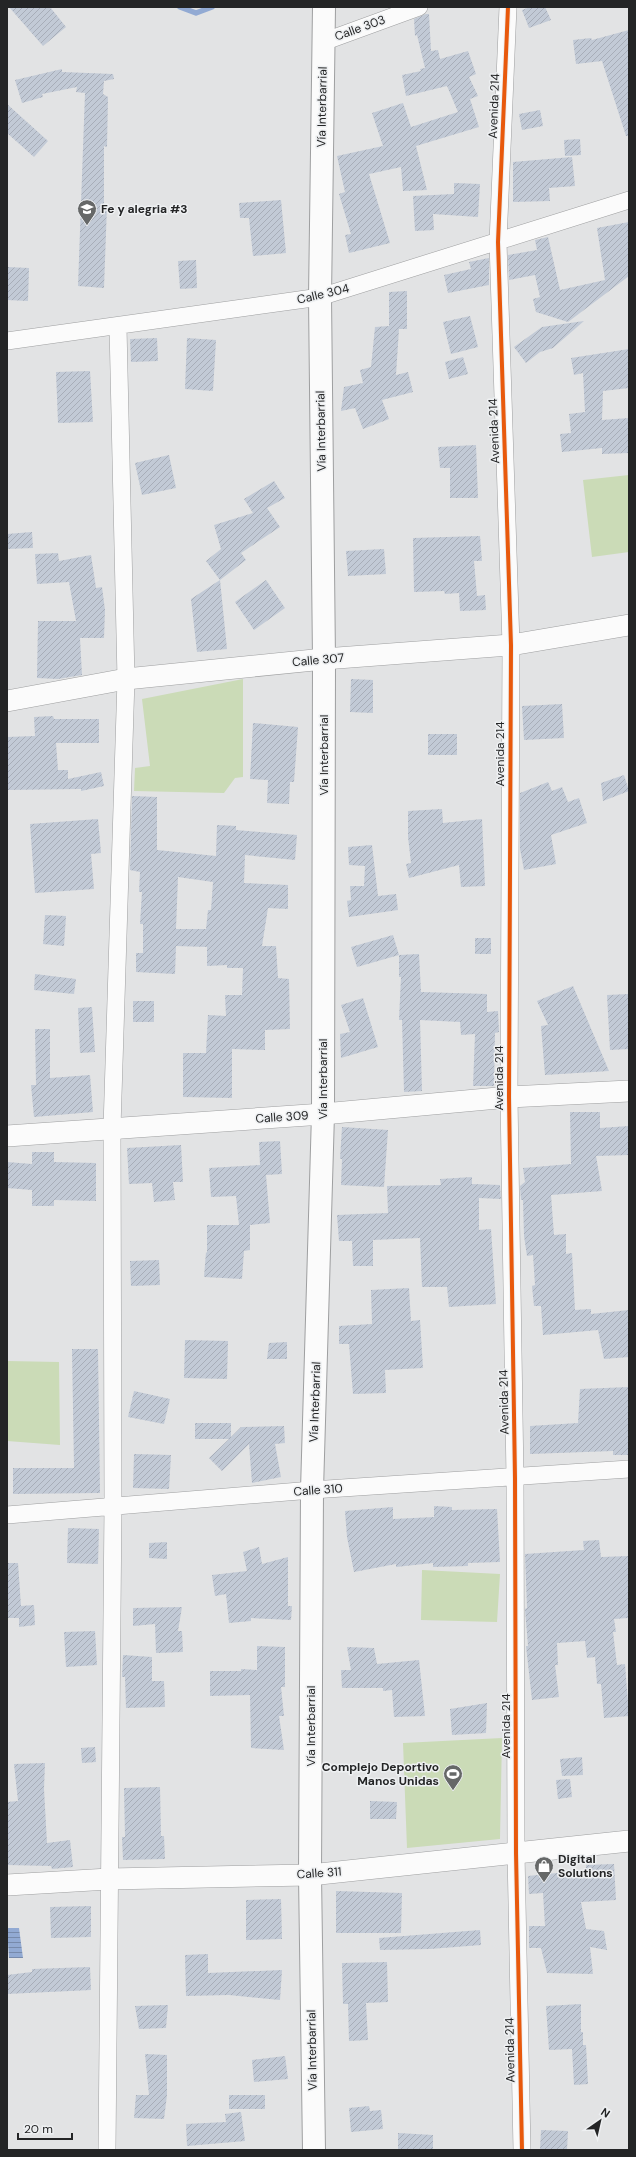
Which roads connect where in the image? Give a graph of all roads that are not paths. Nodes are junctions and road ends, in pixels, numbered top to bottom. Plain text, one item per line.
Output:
1 (324, 7) edge
2 (419, 7) edge
3 (508, 7) edge
4 (323, 42) junction
5 (629, 200) edge
6 (498, 242) junction
7 (320, 297) junction
8 (118, 327) junction
9 (7, 341) edge
10 (629, 624) edge
11 (511, 645) junction
12 (324, 659) junction
13 (126, 679) junction
14 (7, 701) edge
15 (629, 1091) edge
16 (509, 1097) junction
17 (323, 1114) junction
18 (112, 1128) junction
19 (7, 1136) edge
20 (629, 1469) edge
21 (515, 1478) junction
22 (312, 1490) junction
23 (113, 1506) junction
24 (7, 1515) edge
25 (629, 1840) edge
26 (516, 1853) junction
27 (310, 1875) junction
28 (109, 1880) junction
29 (7, 1884) edge
30 (107, 2150) edge
31 (314, 2150) edge
32 (522, 2150) edge

1 - 4 main road, Vía Interbarrial
2 - 4 street, Calle 303
3 - 6 street, Avenida 214
4 - 7 main road, Vía Interbarrial
5 - 6 street, Calle 304
6 - 7 street, Calle 304
6 - 11 street, Avenida 214
7 - 8 street, Calle 304
7 - 12 main road, Vía Interbarrial
8 - 9 street, Calle 304
8 - 13 street
10 - 11 street, Calle 307
11 - 12 street, Calle 307
11 - 16 street, Avenida 214
12 - 13 street, Calle 307
12 - 17 main road, Vía Interbarrial
13 - 14 street, Calle 307
13 - 18 street
15 - 16 street, Calle 309
16 - 17 street, Calle 309
16 - 21 street, Avenida 214
17 - 18 street, Calle 309
17 - 22 main road, Vía Interbarrial
18 - 19 street, Calle 309
18 - 23 street
20 - 21 street, Calle 310
21 - 22 street, Calle 310
21 - 26 street, Avenida 214
22 - 23 street, Calle 310
22 - 27 main road, Vía Interbarrial
23 - 24 street, Calle 310
23 - 28 street
25 - 26 street, Calle 311
26 - 27 street, Calle 311
26 - 32 street, Avenida 214
27 - 28 street, Calle 311
27 - 31 main road, Vía Interbarrial
28 - 29 street, Calle 311
28 - 30 street

